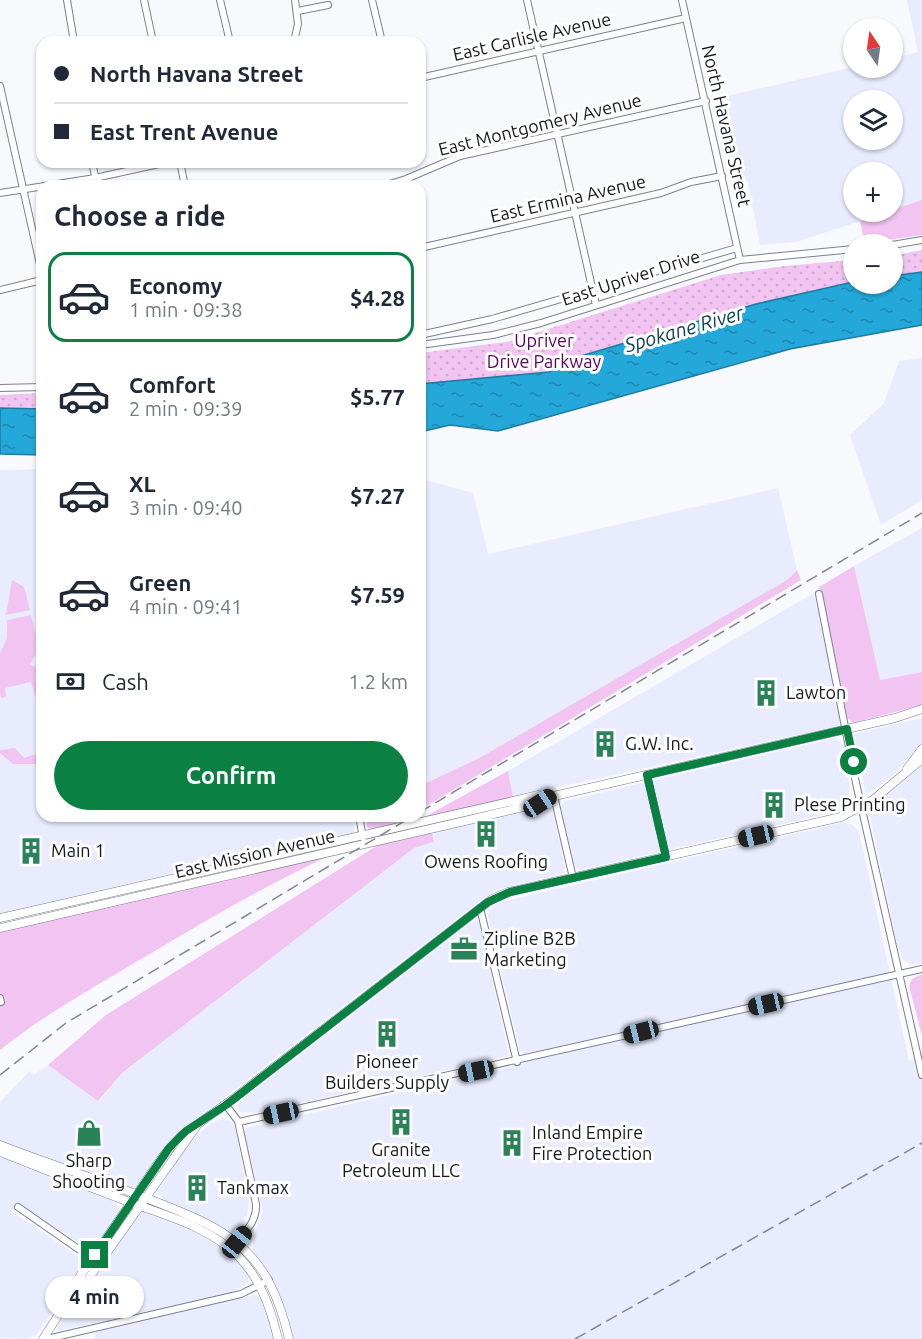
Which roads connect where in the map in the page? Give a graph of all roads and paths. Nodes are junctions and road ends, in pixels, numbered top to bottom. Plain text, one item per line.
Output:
1 (67, 0) edge
2 (144, 0) edge
3 (220, 0) edge
4 (295, 0) edge
5 (372, 0) edge
6 (527, 0) edge
7 (682, 0) edge
8 (328, 5) dead end
9 (298, 11) junction
10 (686, 18) junction
11 (73, 36) edge
12 (152, 36) edge
13 (229, 36) edge
14 (295, 36) edge
15 (381, 36) edge
16 (538, 51) junction
17 (426, 77) edge
18 (0, 86) edge
19 (1, 94) edge
20 (706, 101) junction
21 (557, 135) junction
22 (93, 168) edge
23 (141, 168) edge
24 (722, 176) junction
25 (95, 178) junction
26 (81, 180) edge
27 (403, 180) edge
28 (36, 186) edge
29 (23, 188) junction
30 (0, 193) edge
31 (575, 213) junction
32 (922, 240) edge
33 (903, 243) edge
34 (36, 246) edge
35 (426, 247) edge
36 (737, 248) junction
37 (843, 250) edge
38 (740, 260) junction
39 (36, 281) edge
40 (592, 289) junction
41 (0, 290) edge
42 (596, 305) junction
43 (426, 334) edge
44 (426, 344) edge
45 (36, 387) edge
46 (0, 388) edge
47 (819, 594) dead end
48 (922, 709) edge
49 (922, 714) edge
50 (896, 718) junction
51 (847, 729) junction
52 (922, 749) edge
53 (922, 759) edge
54 (906, 771) junction
55 (647, 775) junction
56 (552, 796) junction
57 (861, 807) junction
58 (426, 821) edge
59 (360, 822) edge
60 (422, 822) edge
61 (362, 836) junction
62 (364, 845) junction
63 (666, 857) junction
64 (573, 878) junction
65 (480, 908) junction
66 (0, 918) edge
67 (0, 928) edge
68 (922, 969) edge
69 (899, 973) junction
70 (518, 1062) junction
71 (922, 1076) edge
72 (226, 1105) junction
73 (239, 1122) junction
74 (196, 1127) junction
75 (0, 1145) edge
76 (0, 1152) edge
77 (32, 1161) junction
78 (48, 1170) junction
79 (88, 1176) junction
80 (137, 1194) junction
81 (146, 1198) junction
82 (131, 1203) junction
83 (140, 1206) junction
84 (18, 1207) dead end
85 (237, 1242) junction
86 (231, 1249) junction
87 (92, 1259) junction
88 (100, 1264) junction
89 (269, 1280) junction
90 (260, 1285) junction
91 (63, 1308) junction
92 (90, 1329) junction
93 (45, 1339) edge
94 (93, 1339) edge
95 (278, 1339) edge
96 (289, 1339) edge

1 - 11 street
2 - 12 street
3 - 13 street
4 - 9 street
5 - 15 street
6 - 16 street
7 - 10 street, North Havana Street
8 - 9 street
9 - 14 street
10 - 16 street, East Carlisle Avenue
10 - 20 street, North Havana Street
16 - 17 street, East Carlisle Avenue
16 - 21 street
18 - 19 street
19 - 29 street
20 - 21 street, East Montgomery Avenue
20 - 24 street, North Havana Street
21 - 27 street, East Montgomery Avenue
21 - 31 street
22 - 25 street
23 - 25 street
24 - 31 street, East Ermina Avenue
24 - 36 street, North Havana Street
25 - 26 street
28 - 29 street
29 - 30 street
29 - 34 street
31 - 35 street, East Ermina Avenue
31 - 40 street
32 - 33 street
36 - 38 street, North Havana Street
36 - 40 street, East Upriver Drive
37 - 38 street, East Upriver Drive
38 - 42 street, East Upriver Drive
39 - 41 street
40 - 42 street
40 - 43 street, East Upriver Drive
42 - 44 street, East Upriver Drive
45 - 46 street
47 - 51 street
48 - 50 main road, East Mission Avenue
49 - 50 main road, East Mission Avenue
50 - 51 main road, East Mission Avenue
51 - 55 main road, East Mission Avenue
51 - 57 street
52 - 54 main road
53 - 54 main road
54 - 57 main road
55 - 56 main road, East Mission Avenue
55 - 63 street
56 - 58 main road, East Mission Avenue
56 - 62 main road, East Mission Avenue
56 - 64 street
57 - 63 main road
57 - 69 street
59 - 61 street
60 - 61 main road, East Mission Avenue
61 - 62 street
61 - 66 main road, East Mission Avenue
62 - 67 main road, East Mission Avenue
63 - 64 main road
64 - 65 main road
65 - 70 street
65 - 72 main road
68 - 69 street
69 - 70 street
69 - 71 street
70 - 73 street
72 - 73 street
72 - 74 main road
73 - 85 street
74 - 80 main road
74 - 81 main road
75 - 77 main road
76 - 77 main road
77 - 78 main road
77 - 79 main road
78 - 79 main road
78 - 82 main road
79 - 80 main road
80 - 81 main road
80 - 82 main road
81 - 83 main road
81 - 85 main road
82 - 83 main road
82 - 87 main road
83 - 86 main road
83 - 88 main road
84 - 87 street
85 - 86 street
85 - 89 main road
86 - 90 main road
87 - 88 street
87 - 91 main road
88 - 91 main road
89 - 90 street
89 - 96 main road
90 - 92 street
90 - 95 main road
91 - 93 main road
92 - 93 street
92 - 94 street

